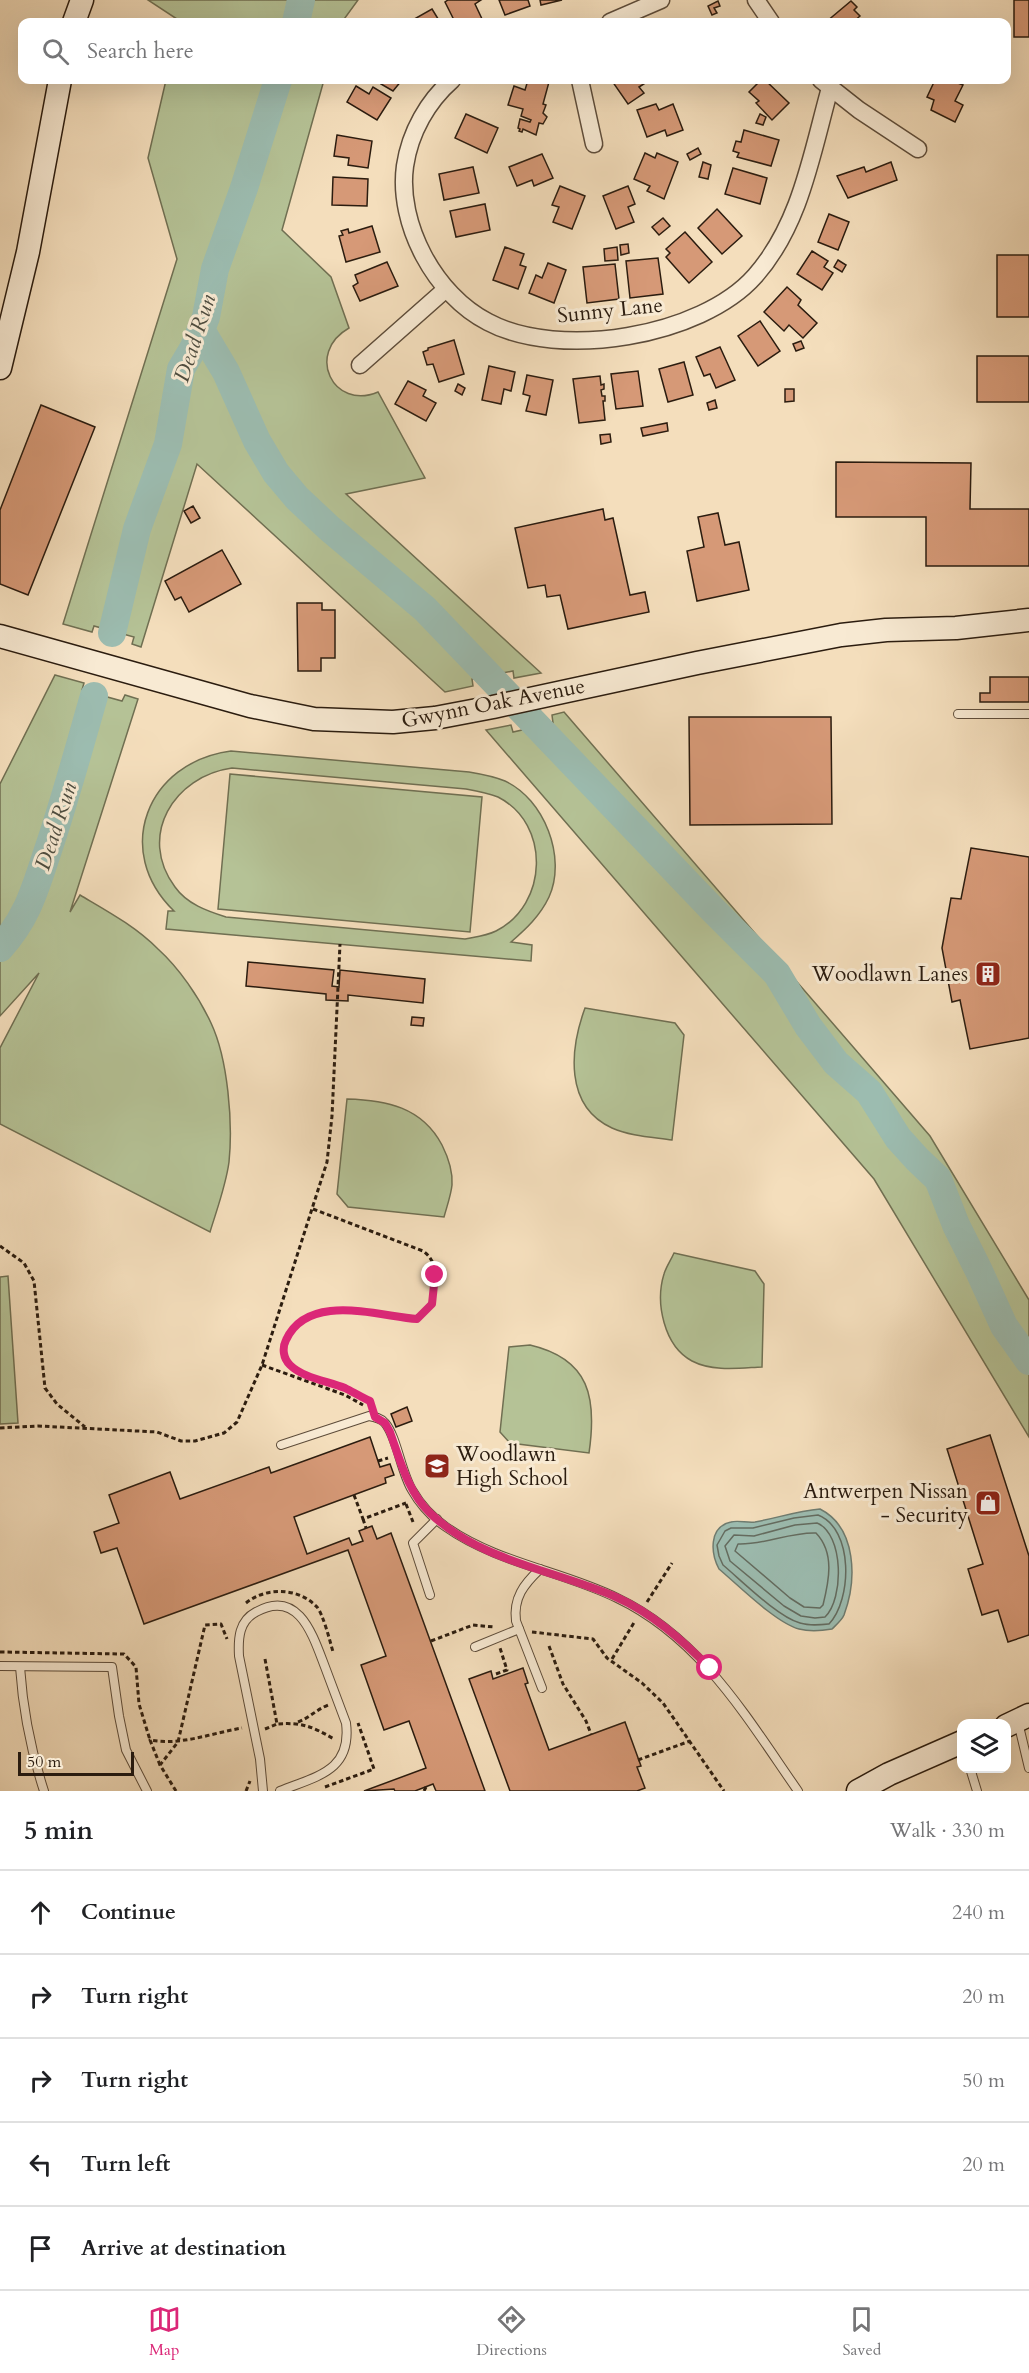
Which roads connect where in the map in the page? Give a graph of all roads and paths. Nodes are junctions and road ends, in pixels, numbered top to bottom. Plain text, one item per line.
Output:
1 (81, 0) edge
2 (661, 0) edge
3 (756, 0) edge
4 (75, 18) edge
5 (619, 18) edge
6 (768, 18) edge
7 (59, 84) edge
8 (447, 84) edge
9 (581, 84) edge
10 (825, 84) edge
11 (594, 144) dead end
12 (918, 149) dead end
13 (446, 289) junction
14 (1, 362) edge
15 (360, 364) dead end
16 (1029, 620) edge
17 (956, 628) junction
18 (0, 636) edge
19 (1029, 636) edge
20 (958, 714) dead end
21 (1029, 714) edge
22 (340, 944) dead end
23 (313, 1209) junction
24 (0, 1246) edge
25 (262, 1365) junction
26 (372, 1416) junction
27 (0, 1428) edge
28 (86, 1428) junction
29 (281, 1445) dead end
30 (354, 1495) dead end
31 (406, 1503) dead end
32 (363, 1519) junction
33 (437, 1519) junction
34 (366, 1528) dead end
35 (672, 1563) dead end
36 (540, 1569) junction
37 (430, 1595) dead end
38 (647, 1603) dead end
39 (636, 1621) dead end
40 (501, 1628) dead end
41 (523, 1630) junction
42 (496, 1638) junction
43 (430, 1641) dead end
44 (230, 1646) dead end
45 (549, 1646) dead end
46 (475, 1647) dead end
47 (0, 1652) edge
48 (265, 1659) dead end
49 (612, 1659) junction
50 (0, 1666) edge
51 (20, 1667) junction
52 (496, 1674) dead end
53 (542, 1688) dead end
54 (329, 1704) dead end
55 (1021, 1721) edge
56 (297, 1723) junction
57 (591, 1734) dead end
58 (246, 1737) dead end
59 (150, 1740) junction
60 (690, 1741) junction
61 (178, 1742) junction
62 (957, 1744) edge
63 (345, 1746) junction
64 (638, 1760) dead end
65 (160, 1765) junction
66 (1029, 1768) edge
67 (972, 1773) edge
68 (251, 1776) dead end
69 (44, 1791) edge
70 (147, 1791) edge
71 (176, 1791) edge
72 (246, 1791) edge
73 (264, 1791) edge
74 (280, 1791) edge
75 (724, 1791) edge
76 (798, 1791) edge
77 (858, 1791) edge
78 (977, 1791) edge

1 - 4 street
2 - 5 street
3 - 6 street
7 - 14 street
8 - 13 street, Sunny Lane
9 - 11 street
10 - 12 street
10 - 13 street, Sunny Lane
13 - 15 street
16 - 17 street, Gwynn Oak Avenue
17 - 18 street, Gwynn Oak Avenue
17 - 19 street, Gwynn Oak Avenue
20 - 21 lane
22 - 23 path
23 - 25 path
23 - 26 path
24 - 28 path
25 - 26 path
25 - 28 path
26 - 29 lane
26 - 33 lane
27 - 28 path
30 - 32 path
31 - 32 path
32 - 34 path
33 - 36 lane
33 - 37 lane
35 - 38 path
36 - 41 lane
36 - 76 lane
39 - 49 path
40 - 43 path
41 - 42 lane
41 - 49 path
41 - 53 lane
42 - 46 lane
42 - 52 path
44 - 61 path
45 - 57 path
47 - 59 path
48 - 56 path
49 - 60 path
50 - 51 lane
51 - 69 lane
51 - 70 lane
54 - 56 path
55 - 66 lane
56 - 63 path
58 - 61 path
59 - 61 path
59 - 65 path
60 - 64 path
60 - 75 path
61 - 65 path
62 - 77 street
63 - 73 lane
63 - 74 lane
65 - 71 path
67 - 78 lane
68 - 72 path

